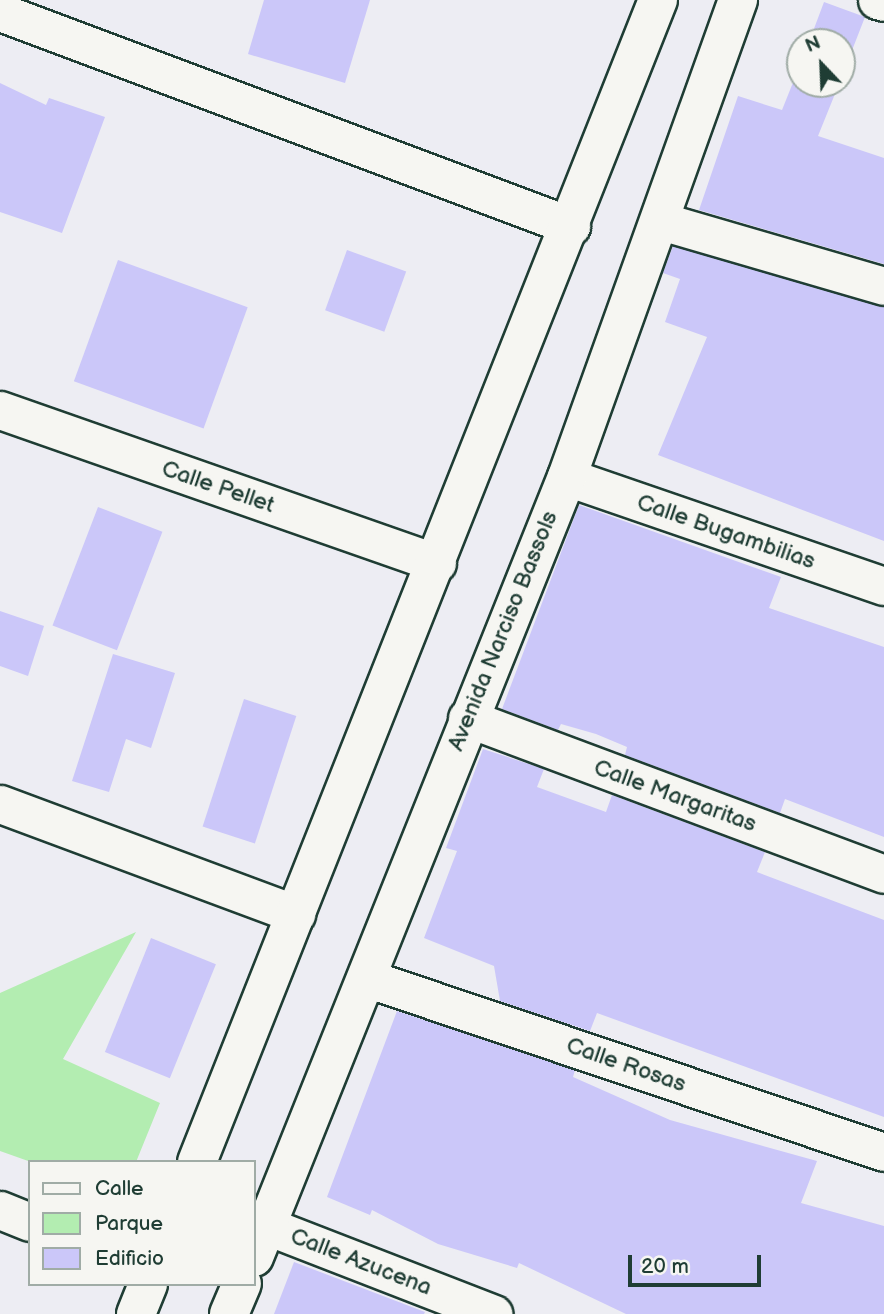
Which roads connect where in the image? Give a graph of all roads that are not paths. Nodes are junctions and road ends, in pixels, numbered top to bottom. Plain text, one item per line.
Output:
1 (658, 0) edge
2 (738, 0) edge
3 (877, 0) edge
4 (884, 2) edge
5 (0, 12) edge
6 (664, 222) junction
7 (571, 226) junction
8 (884, 286) edge
9 (0, 410) edge
10 (567, 477) junction
11 (437, 563) junction
12 (884, 586) edge
13 (467, 718) junction
14 (0, 804) edge
15 (884, 874) edge
16 (296, 915) junction
17 (369, 979) junction
18 (884, 1152) edge
19 (198, 1160) edge
20 (0, 1210) edge
21 (28, 1221) edge
22 (261, 1241) edge
23 (147, 1286) edge
24 (241, 1286) edge
25 (136, 1314) edge
26 (229, 1314) edge
27 (495, 1314) edge

1 - 7 street
2 - 6 street, Avenida Narciso Bassols
3 - 4 street
5 - 7 street
6 - 8 street
6 - 10 street, Avenida Narciso Bassols
7 - 11 street
9 - 11 street, Calle Pellet
10 - 12 street, Calle Bugambilias
10 - 13 street, Avenida Narciso Bassols
11 - 16 street
13 - 15 street, Calle Margaritas
13 - 17 street, Avenida Narciso Bassols
14 - 16 street
16 - 19 street
17 - 18 street, Calle Rosas
17 - 22 street, Avenida Narciso Bassols
20 - 21 street
22 - 27 street, Calle Azucena
23 - 25 street
24 - 26 street

